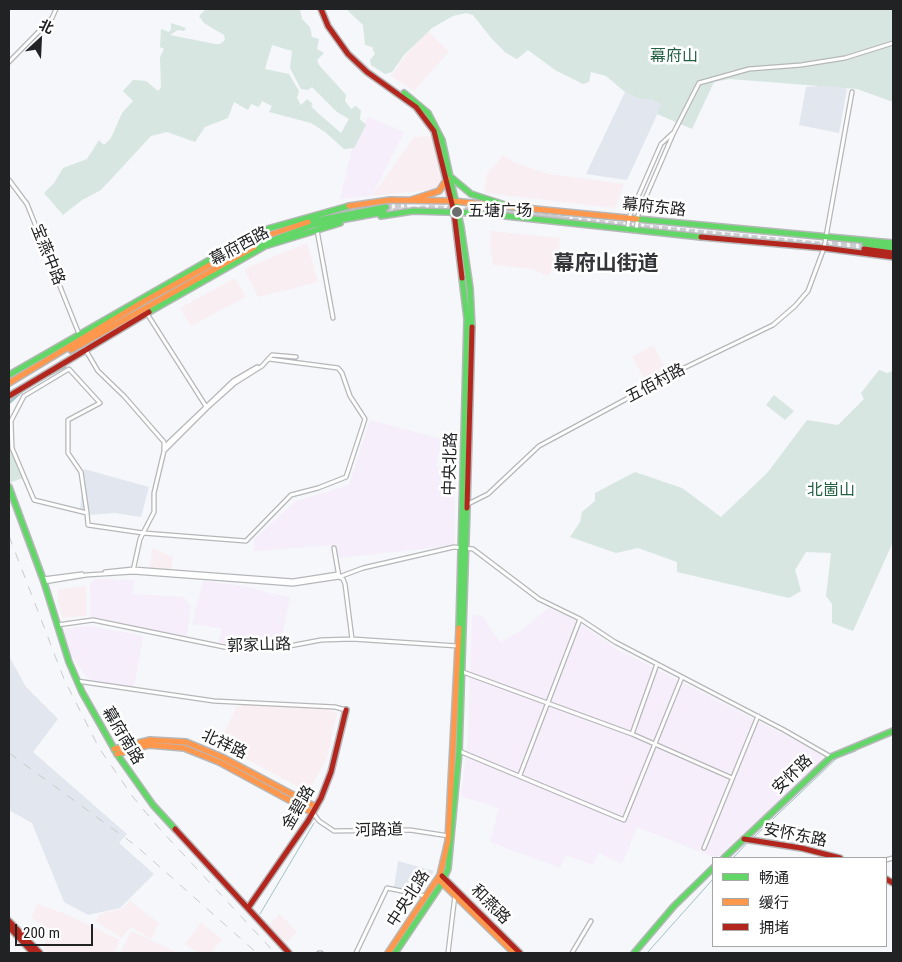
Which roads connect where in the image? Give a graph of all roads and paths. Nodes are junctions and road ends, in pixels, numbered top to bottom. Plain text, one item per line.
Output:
1 (56, 9) edge
2 (322, 9) edge
3 (893, 43) edge
4 (9, 62) edge
5 (852, 92) dead end
6 (674, 132) junction
7 (449, 178) junction
8 (9, 180) edge
9 (411, 200) junction
10 (454, 201) junction
11 (508, 206) junction
12 (456, 212) junction
13 (512, 218) joint
14 (629, 218) junction
15 (638, 220) junction
16 (316, 229) junction
17 (627, 230) junction
18 (636, 231) junction
19 (826, 236) junction
20 (893, 243) edge
21 (824, 248) junction
22 (893, 248) edge
23 (893, 253) edge
24 (893, 257) edge
25 (145, 311) junction
26 (333, 318) dead end
27 (79, 334) junction
28 (70, 348) junction
29 (85, 349) junction
30 (296, 357) dead end
31 (269, 359) junction
32 (262, 366) junction
33 (9, 375) edge
34 (9, 383) edge
35 (9, 388) edge
36 (9, 396) edge
37 (207, 408) junction
38 (164, 449) junction
39 (9, 487) edge
40 (465, 505) junction
41 (87, 513) junction
42 (143, 533) junction
43 (464, 547) junction
44 (334, 548) dead end
45 (133, 572) junction
46 (339, 575) junction
47 (43, 581) junction
48 (580, 619) junction
49 (57, 625) junction
50 (352, 639) junction
51 (462, 646) junction
52 (657, 664) junction
53 (463, 672) junction
54 (682, 677) junction
55 (78, 681) junction
56 (548, 703) junction
57 (346, 710) joint
58 (758, 716) junction
59 (893, 731) edge
60 (632, 734) junction
61 (655, 744) junction
62 (116, 751) junction
63 (460, 751) junction
64 (831, 756) junction
65 (520, 775) junction
66 (732, 778) junction
67 (315, 810) junction
68 (450, 836) junction
69 (744, 839) junction
70 (704, 848) dead end
71 (725, 857) edge
72 (836, 857) edge
73 (712, 869) edge
74 (441, 879) junction
75 (455, 894) junction
76 (427, 896) junction
77 (248, 908) junction
78 (9, 921) edge
79 (591, 921) dead end
80 (9, 927) edge
81 (33, 953) edge
82 (40, 953) edge
83 (289, 953) edge
84 (356, 953) edge
85 (388, 953) edge
86 (395, 953) edge
87 (448, 953) edge
88 (514, 953) edge
89 (520, 953) edge
90 (572, 953) edge
91 (634, 953) edge

1 - 4 street
2 - 7 main road, 中央北路
3 - 6 street
5 - 19 street, 五佰村路
6 - 14 street
6 - 15 street
7 - 9 main road
7 - 10 main road, 中央北路
7 - 11 main road
8 - 27 street, 宝燕中路
9 - 10 main road, 幕府东路
9 - 27 main road, 幕府西路
10 - 11 main road, 幕府东路
10 - 12 main road, 中央北路
11 - 14 main road, 幕府东路
12 - 13 main road, 幕府西路
12 - 16 main road, 幕府西路
12 - 40 main road, 中央北路
13 - 17 main road, 幕府东路
14 - 15 main road, 幕府东路
14 - 17 street
15 - 18 street
15 - 19 main road, 幕府东路
16 - 25 main road, 幕府西路
16 - 26 street
17 - 18 main road, 幕府东路
18 - 21 main road, 幕府东路
19 - 20 main road, 幕府东路
19 - 21 street, 五佰村路
21 - 24 main road, 幕府东路
21 - 40 street, 五佰村路
22 - 23 main road
25 - 28 main road, 幕府西路
25 - 28 main road, 幕府西路
25 - 29 main road, 幕府西路
25 - 37 street
27 - 33 main road, 幕府西路
28 - 34 main road, 幕府西路
28 - 35 main road, 幕府西路
29 - 36 main road, 幕府西路
29 - 38 street
30 - 31 street
31 - 32 street
31 - 42 street
32 - 37 street
32 - 38 street
37 - 38 street
38 - 42 street
39 - 47 main road, 幕府南路
40 - 43 main road, 中央北路
41 - 41 street
41 - 42 street
42 - 45 street
43 - 46 street
43 - 48 street
43 - 51 main road, 中央北路
44 - 46 street
45 - 46 street
45 - 47 street
46 - 47 street
46 - 50 street
47 - 49 main road, 幕府南路
48 - 52 street
48 - 56 street
49 - 50 street, 郭家山路
49 - 55 main road, 幕府南路
50 - 51 street, 郭家山路
51 - 53 main road, 中央北路
51 - 68 main road, 中央北路
52 - 54 street
52 - 60 street
53 - 56 street
53 - 63 main road, 中央北路
54 - 58 street
54 - 61 street
55 - 57 street
55 - 62 main road, 幕府南路
56 - 60 street
56 - 65 street
57 - 67 main road, 金碧路
58 - 64 street
58 - 66 street
59 - 64 main road, 安怀路
60 - 61 street
61 - 65 street
61 - 66 street
62 - 67 main road, 北祥路
62 - 77 main road, 幕府南路
63 - 65 street
63 - 68 main road, 中央北路
64 - 69 main road, 安怀路
66 - 70 street
67 - 68 street, 河路道
67 - 77 main road, 金碧路
68 - 74 main road, 中央北路
69 - 71 main road, 安怀路
69 - 72 main road, 安怀东路
73 - 91 main road
74 - 75 main road, 和燕路
74 - 76 main road, 中央北路
74 - 86 main road, 中央北路
74 - 89 main road, 和燕路
75 - 87 street
75 - 88 main road, 和燕路
76 - 84 street
76 - 85 main road, 中央北路
77 - 83 main road, 幕府南路
78 - 82 main road
79 - 90 street
80 - 81 main road

